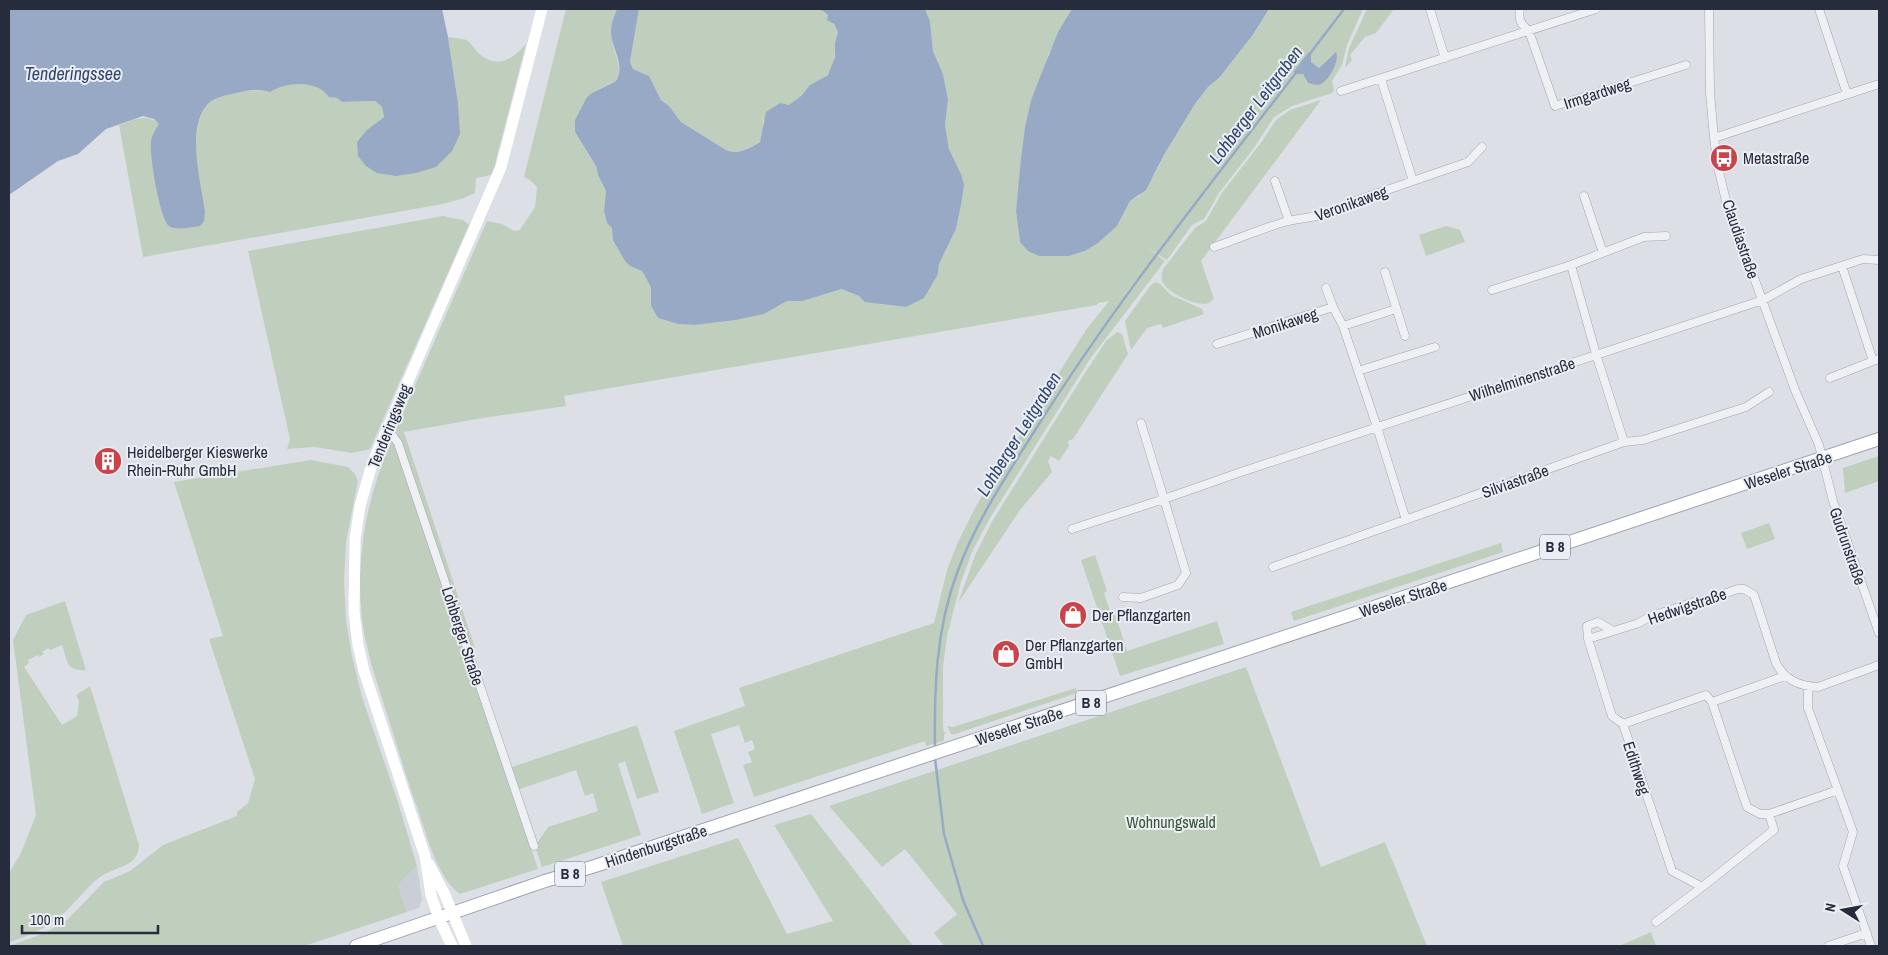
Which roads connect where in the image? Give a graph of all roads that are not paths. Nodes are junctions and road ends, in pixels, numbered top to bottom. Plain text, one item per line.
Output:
1 (542, 9) edge
2 (1430, 9) edge
3 (1520, 9) edge
4 (1596, 9) edge
5 (1709, 9) edge
6 (1819, 9) edge
7 (1529, 31) junction
8 (1445, 58) junction
9 (1686, 64) dead end
10 (1381, 79) junction
11 (1879, 84) edge
12 (1341, 91) dead end
13 (1847, 94) junction
14 (1714, 138) junction
15 (1482, 146) dead end
16 (1275, 181) dead end
17 (1413, 181) junction
18 (1584, 196) dead end
19 (1289, 221) junction
20 (1666, 236) dead end
21 (1214, 247) dead end
22 (1603, 253) junction
23 (1879, 260) edge
24 (1570, 265) junction
25 (1842, 266) junction
26 (1384, 272) dead end
27 (1326, 288) dead end
28 (1492, 290) dead end
29 (1762, 300) junction
30 (1333, 307) junction
31 (1396, 309) junction
32 (1342, 326) junction
33 (1405, 336) dead end
34 (1217, 344) dead end
35 (1435, 347) dead end
36 (1596, 354) junction
37 (1876, 360) edge
38 (1358, 371) junction
39 (1830, 378) dead end
40 (1769, 392) dead end
41 (1141, 423) dead end
42 (1377, 427) junction
43 (387, 428) junction
44 (1879, 439) edge
45 (1624, 442) junction
46 (1823, 458) junction
47 (1164, 499) junction
48 (1406, 520) junction
49 (1072, 529) dead end
50 (1273, 567) dead end
51 (1123, 597) dead end
52 (1612, 631) junction
53 (1879, 633) edge
54 (1588, 639) junction
55 (1879, 665) edge
56 (1785, 676) junction
57 (1808, 686) junction
58 (1712, 702) junction
59 (1623, 724) junction
60 (927, 756) joint
61 (1838, 790) junction
62 (1769, 814) junction
63 (534, 846) dead end
64 (425, 856) junction
65 (1702, 887) junction
66 (454, 914) junction
67 (439, 919) junction
68 (1656, 922) dead end
69 (1866, 933) junction
70 (356, 946) edge
71 (452, 946) edge
72 (466, 946) edge
73 (1828, 946) edge
74 (1871, 946) edge

1 - 43 street, Tenderingsweg
2 - 8 street
3 - 7 street
4 - 7 street
5 - 14 street, Claudiastraße
6 - 13 street
7 - 8 street
7 - 9 street, Irmgardweg
8 - 10 street
10 - 12 street
10 - 17 street
11 - 13 street
13 - 14 street
14 - 29 street, Claudiastraße
15 - 17 street, Veronikaweg
16 - 19 street
17 - 19 street, Veronikaweg
18 - 22 street
19 - 21 street, Veronikaweg
20 - 22 street
22 - 24 street
23 - 25 street, Wilhelminenstraße
24 - 28 street
24 - 36 street
25 - 29 street, Wilhelminenstraße
25 - 37 street
26 - 31 street
27 - 30 street
29 - 36 street, Wilhelminenstraße
29 - 46 street, Claudiastraße
30 - 32 street, Monikaweg
30 - 34 street, Monikaweg
31 - 32 street, Monikaweg
31 - 33 street
32 - 38 street, Monikaweg
35 - 38 street
36 - 42 street, Wilhelminenstraße
36 - 45 street
37 - 39 street
38 - 42 street, Monikaweg
40 - 45 street, Silviastraße
41 - 47 street
42 - 47 street, Wilhelminenstraße
42 - 48 street
43 - 63 street, Lohberger Straße
43 - 64 street, Tenderingsweg
44 - 46 main road, Weseler Straße / B 8
45 - 48 street, Silviastraße
46 - 53 street, Gudrunstraße
46 - 60 main road, Weseler Straße / B 8
47 - 49 street, Wilhelminenstraße
47 - 51 street
48 - 50 street, Silviastraße
52 - 54 street, Hedwigstraße
52 - 54 street
52 - 56 street, Hedwigstraße
54 - 59 street
55 - 57 street
56 - 57 street
56 - 58 street, Edithweg
57 - 61 street
58 - 59 street, Edithweg
58 - 62 street
59 - 65 street, Edithweg
60 - 66 main road, Hindenburgstraße / B 8
61 - 62 street
61 - 69 street
62 - 65 street
64 - 66 street, Tenderingsweg
64 - 67 street, Tenderingsweg
65 - 68 street
66 - 67 main road, Hindenburgstraße / B 8
66 - 72 street, Tenderingsweg
67 - 70 main road, Hindenburgstraße / B 8
67 - 71 street, Tenderingsweg
69 - 73 street
69 - 74 street

